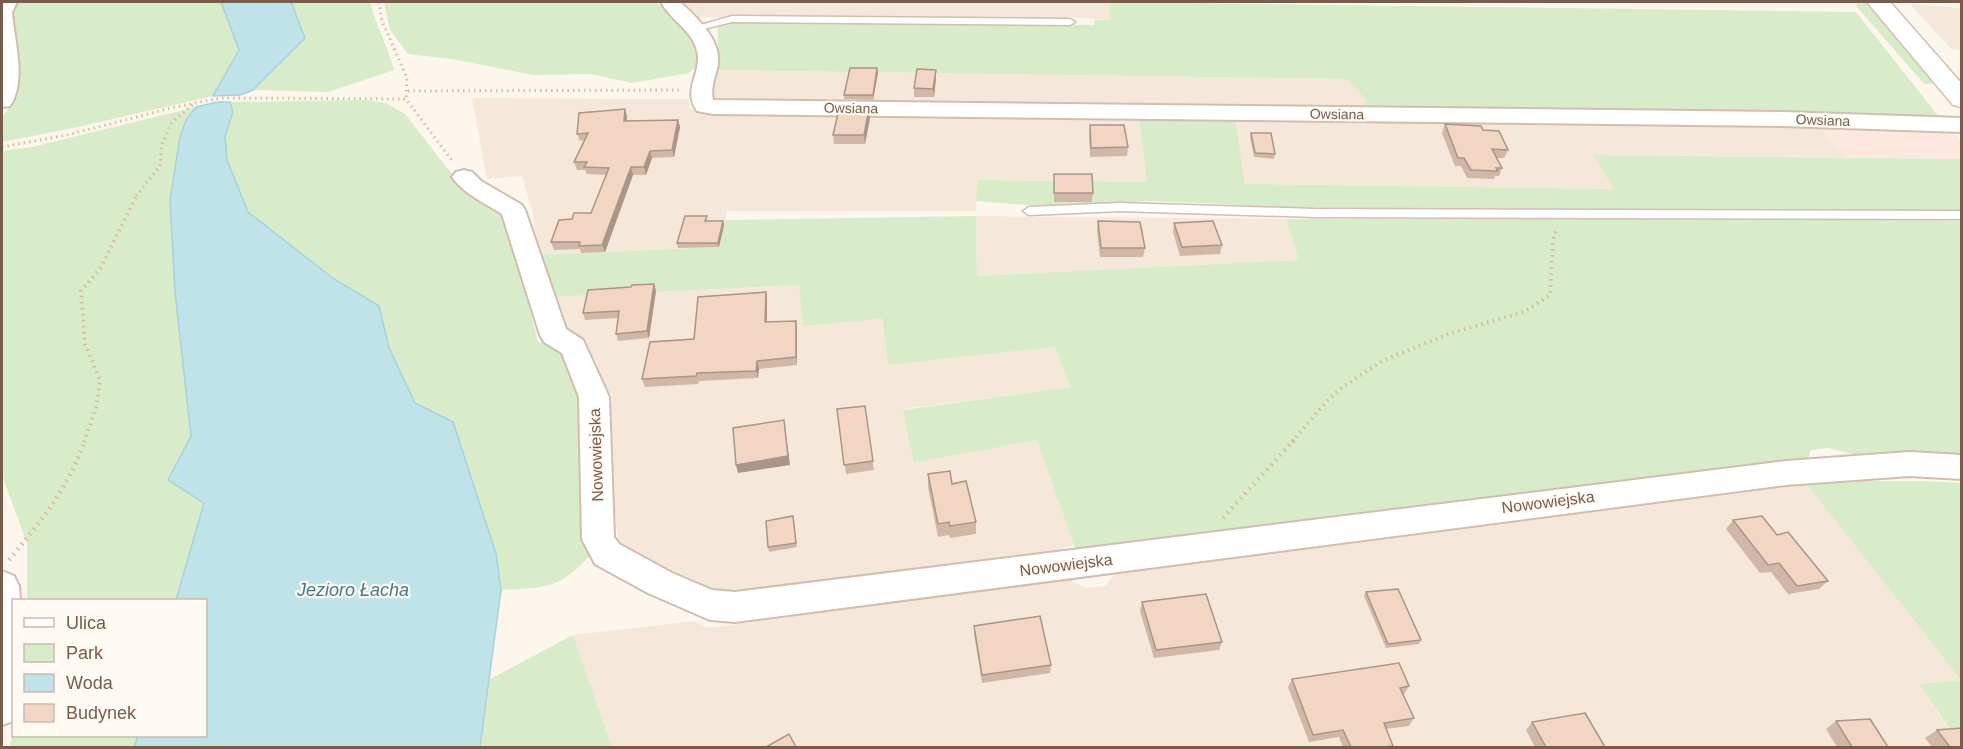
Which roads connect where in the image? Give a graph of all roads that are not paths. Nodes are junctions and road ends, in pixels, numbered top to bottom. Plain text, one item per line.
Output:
1 (7, 2) edge
2 (670, 2) edge
3 (1878, 2) edge
4 (1070, 22) dead end
5 (694, 28) junction
6 (1962, 100) edge
7 (2, 101) edge
8 (1962, 125) edge
9 (464, 177) road end
10 (1029, 210) dead end
11 (1962, 215) edge
12 (1962, 467) edge
13 (5, 574) edge
14 (2, 708) edge

1 - 7 street
2 - 5 street
3 - 6 main road
4 - 5 lane
5 - 8 street, Owsiana
9 - 12 street, Nowowiejska
10 - 11 lane
13 - 14 street

